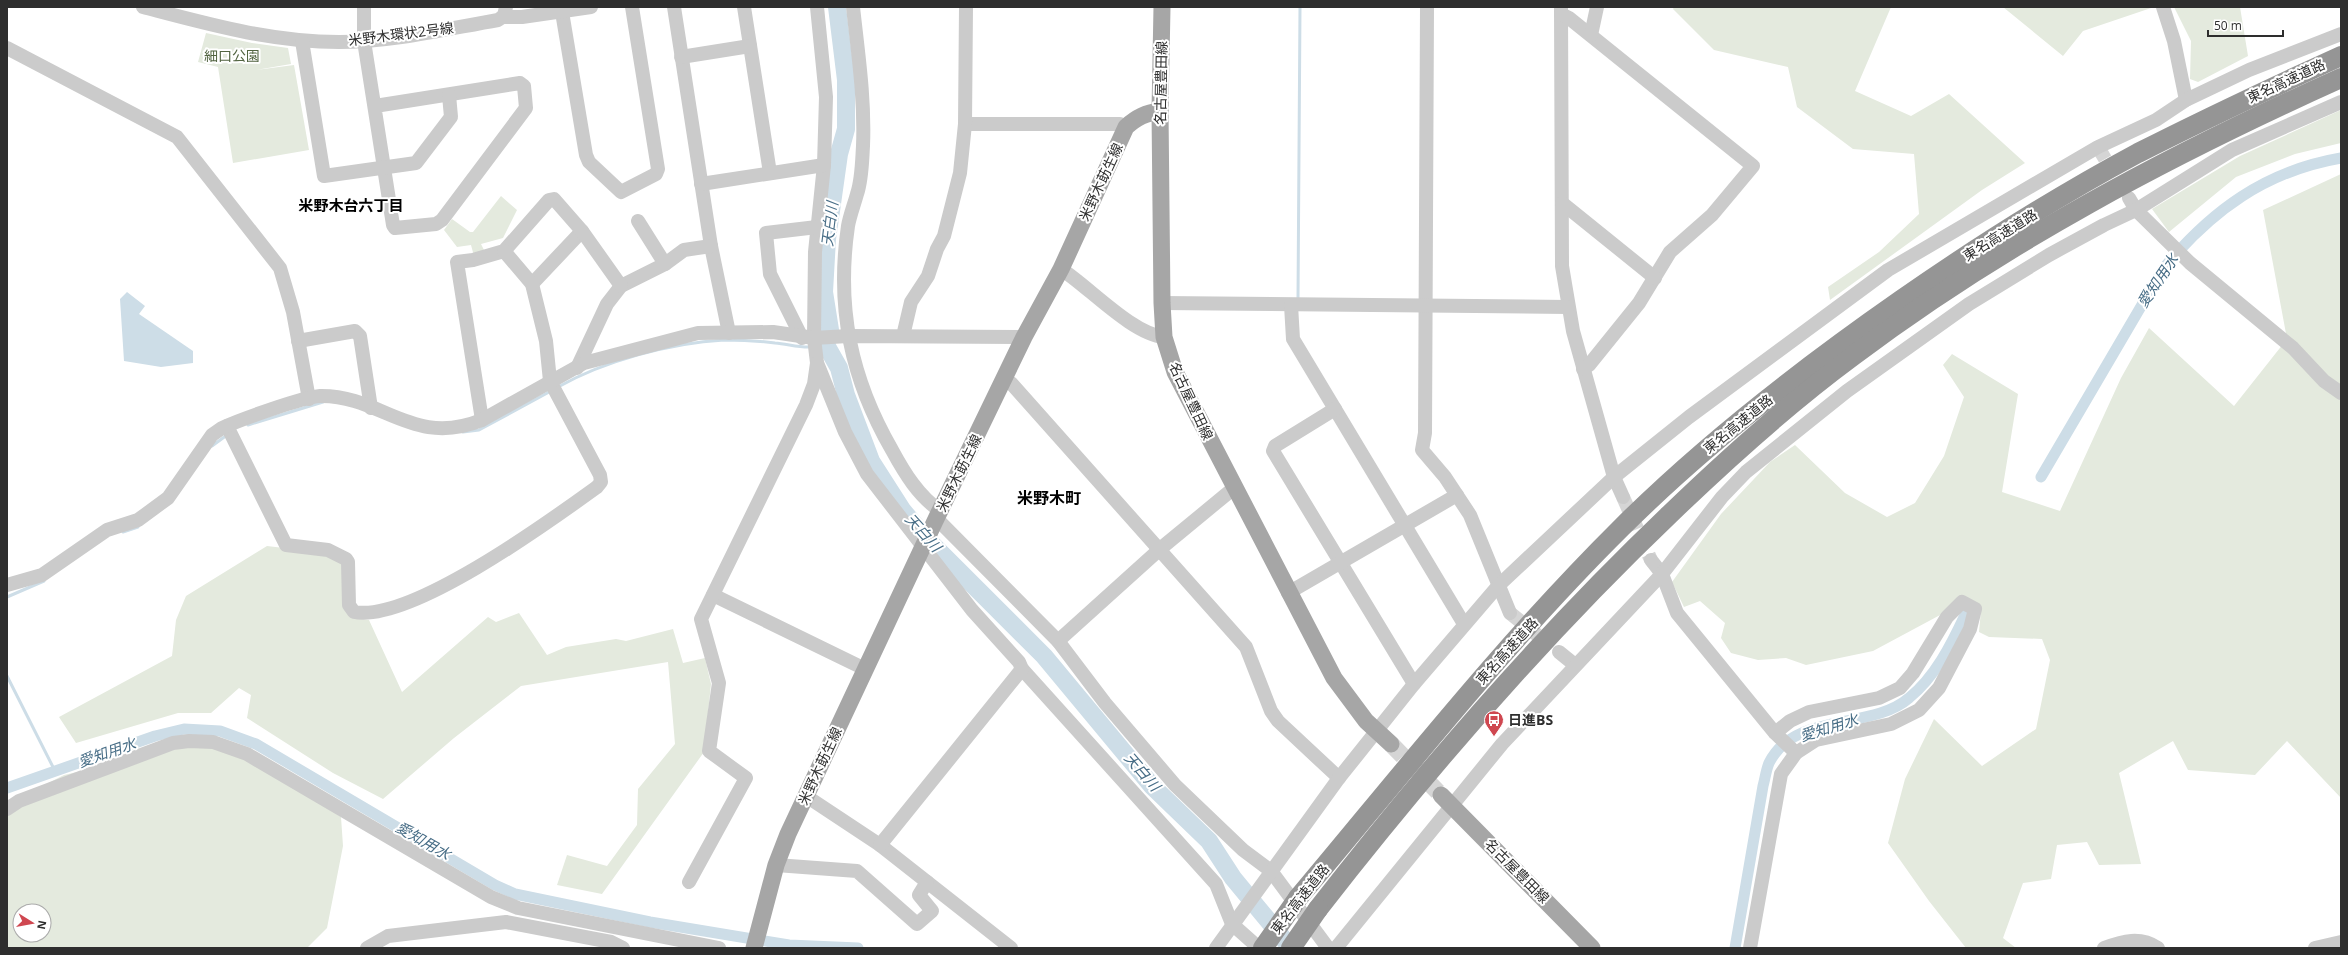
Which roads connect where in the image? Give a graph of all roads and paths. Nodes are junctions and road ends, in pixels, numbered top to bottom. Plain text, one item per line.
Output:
1 (143, 7) edge
2 (364, 7) edge
3 (591, 7) edge
4 (632, 7) edge
5 (674, 7) edge
6 (744, 7) edge
7 (817, 7) edge
8 (853, 7) edge
9 (966, 7) edge
10 (1162, 7) edge
11 (1427, 7) edge
12 (1597, 7) edge
13 (2163, 7) edge
14 (1561, 11) edge
15 (504, 12) edge
16 (562, 12) junction
17 (2341, 34) edge
18 (1591, 35) junction
19 (302, 41) junction
20 (364, 41) junction
21 (750, 46) junction
22 (7, 48) edge
23 (2341, 56) edge
24 (681, 57) junction
25 (2341, 78) edge
26 (449, 95) junction
27 (2186, 100) junction
28 (2341, 102) edge
29 (375, 106) junction
30 (1160, 111) junction
31 (965, 124) junction
32 (1126, 127) junction
33 (824, 165) junction
34 (384, 168) junction
35 (770, 173) junction
36 (702, 184) junction
37 (2128, 198) dead end
38 (1562, 203) junction
39 (2136, 210) junction
40 (638, 221) dead end
41 (817, 227) junction
42 (582, 231) junction
43 (711, 246) junction
44 (504, 251) junction
45 (665, 264) junction
46 (1060, 269) junction
47 (1655, 278) junction
48 (532, 284) junction
49 (621, 286) junction
50 (1162, 304) junction
51 (1291, 305) junction
52 (1425, 305) junction
53 (1568, 307) junction
54 (729, 333) junction
55 (848, 336) junction
56 (903, 336) junction
57 (1024, 337) junction
58 (1164, 337) junction
59 (808, 338) junction
60 (298, 341) junction
61 (817, 363) junction
62 (577, 368) junction
63 (1583, 369) junction
64 (1005, 379) junction
65 (550, 381) junction
66 (2341, 394) edge
67 (309, 399) junction
68 (371, 408) junction
69 (1335, 409) junction
70 (482, 420) junction
71 (227, 426) junction
72 (1614, 477) junction
73 (1234, 488) junction
74 (1457, 495) junction
75 (1623, 497) tunnel mouth
76 (937, 517) junction
77 (1405, 527) junction
78 (923, 546) junction
79 (1160, 548) junction
80 (1652, 560) tunnel mouth
81 (1340, 565) junction
82 (1662, 574) junction
83 (7, 585) edge
84 (1498, 586) junction
85 (1288, 593) junction
86 (713, 595) junction
87 (1510, 613) tunnel mouth
88 (1464, 624) junction
89 (1058, 640) junction
90 (1559, 652) tunnel mouth
91 (1575, 665) junction
92 (865, 669) junction
93 (1022, 669) junction
94 (1414, 684) junction
95 (1376, 729) junction
96 (1775, 733) junction
97 (1391, 744) tunnel mouth
98 (1796, 753) junction
99 (1339, 778) junction
100 (1441, 795) tunnel mouth
101 (806, 796) junction
102 (1453, 807) junction
103 (7, 809) edge
104 (880, 845) junction
105 (776, 865) junction
106 (1271, 871) junction
107 (689, 882) dead end
108 (927, 882) junction
109 (1236, 919) junction
110 (2341, 942) edge
111 (367, 948) edge
112 (623, 948) edge
113 (720, 948) edge
114 (754, 948) edge
115 (1011, 948) edge
116 (1216, 948) edge
117 (1259, 948) edge
118 (1263, 948) edge
119 (1291, 948) edge
120 (1328, 948) edge
121 (1336, 948) edge
122 (1592, 948) edge
123 (1750, 948) edge
124 (2104, 948) edge
125 (2158, 948) edge
126 (2315, 948) edge

1 - 19 street, 米野木環状2号線
2 - 20 street
3 - 16 street, 米野木環状2号線
4 - 16 street
5 - 24 street
6 - 21 street
7 - 33 street
8 - 55 street
9 - 31 street
10 - 30 main road, 名古屋豊田線
11 - 52 street
12 - 18 street
13 - 27 street
14 - 18 street
14 - 38 street
15 - 16 street, 米野木環状2号線
15 - 20 street, 米野木環状2号線
17 - 27 street
18 - 47 street
19 - 20 street, 米野木環状2号線
19 - 34 street
20 - 29 street
21 - 24 street
21 - 35 street
22 - 60 street
23 - 118 highway, 東名高速道路, bridge
24 - 36 street
25 - 119 highway, 東名高速道路, bridge
26 - 29 street
26 - 34 street
26 - 34 street
27 - 72 street
28 - 39 street
29 - 34 street
30 - 32 main road, 米野木莇生線
30 - 50 main road, 名古屋豊田線
31 - 32 street
31 - 56 street
32 - 46 main road, 米野木莇生線
33 - 35 street
33 - 41 street
35 - 36 street
36 - 43 street
37 - 39 street
38 - 47 street
38 - 53 street
39 - 66 street
39 - 82 street
40 - 45 street
41 - 59 street
41 - 59 street
42 - 44 street
42 - 48 street
42 - 49 street
43 - 45 street
43 - 54 street
44 - 48 street
44 - 70 street
45 - 49 street
46 - 57 main road, 米野木莇生線
46 - 58 street
47 - 63 street
48 - 65 street
49 - 62 street
50 - 51 street
50 - 58 main road, 名古屋豊田線
51 - 52 street
51 - 69 street
52 - 53 street
52 - 74 street
53 - 63 street
54 - 59 street
54 - 62 street
55 - 56 street
55 - 59 street
55 - 76 street
56 - 57 street
57 - 64 main road, 米野木莇生線
58 - 73 main road, 名古屋豊田線
59 - 61 street
60 - 67 street
60 - 68 street
61 - 78 street
61 - 86 street
62 - 65 street
63 - 72 street
64 - 76 main road, 米野木莇生線
64 - 79 street
65 - 70 street
65 - 71 street
67 - 68 street
67 - 71 street
68 - 70 street
69 - 77 street
69 - 81 street
71 - 83 street
72 - 75 street
72 - 84 street
73 - 79 street
73 - 85 main road, 名古屋豊田線
74 - 77 street
74 - 84 street
76 - 78 main road, 米野木莇生線
76 - 89 street
77 - 81 street
77 - 88 street
78 - 92 main road, 米野木莇生線
78 - 93 street
79 - 89 street
79 - 99 street
80 - 82 street
81 - 85 street
81 - 94 street
82 - 91 street
82 - 96 street
84 - 87 street
84 - 88 street
85 - 95 main road, 名古屋豊田線
86 - 92 street
86 - 107 street
88 - 94 street
89 - 106 street
90 - 91 street
91 - 102 street
92 - 101 main road, 米野木莇生線
93 - 104 street
93 - 109 street
94 - 95 street
95 - 97 main road, 名古屋豊田線
95 - 99 street
96 - 98 street
96 - 98 street
98 - 123 street
99 - 106 street
100 - 102 main road, 名古屋豊田線
101 - 104 street
101 - 105 main road, 米野木莇生線
102 - 121 street
102 - 122 main road, 名古屋豊田線
103 - 113 street
104 - 108 street
105 - 108 street
105 - 114 main road, 米野木莇生線
106 - 109 street
106 - 120 street
108 - 115 street
109 - 116 street
109 - 117 street
110 - 126 street
111 - 112 street
124 - 125 street

